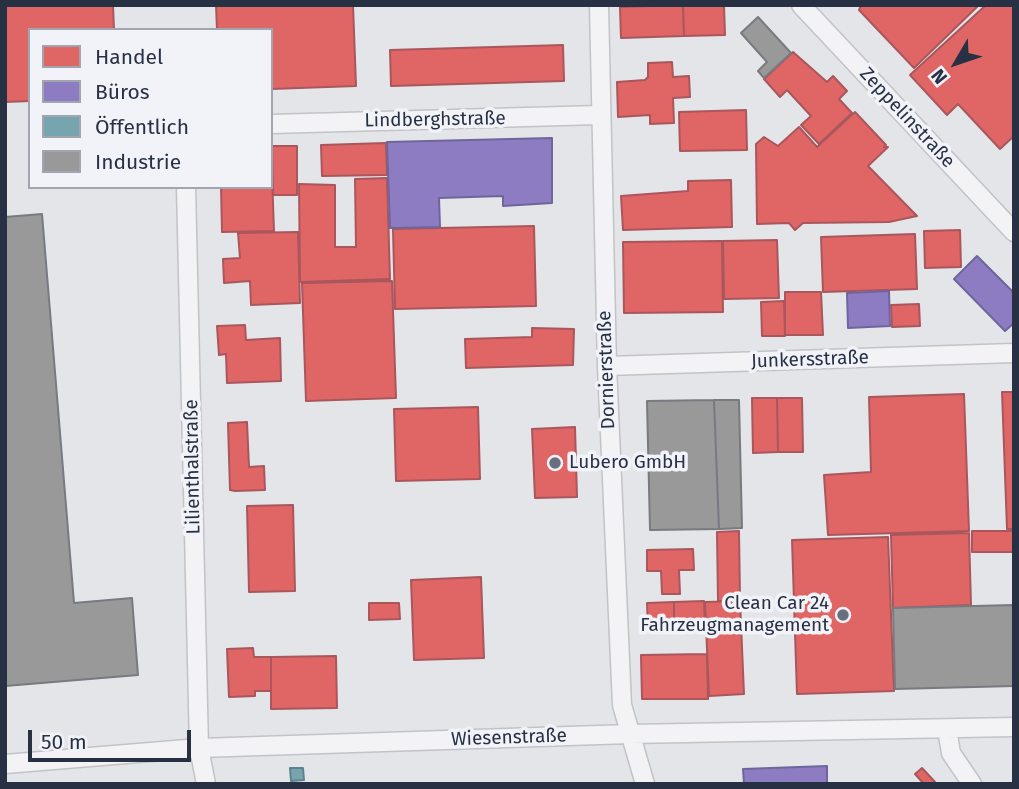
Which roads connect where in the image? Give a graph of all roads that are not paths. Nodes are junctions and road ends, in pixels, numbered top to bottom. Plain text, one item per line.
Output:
1 (599, 5) edge
2 (800, 5) edge
3 (599, 115) junction
4 (273, 124) edge
5 (186, 189) edge
6 (1014, 232) edge
7 (1014, 353) edge
8 (607, 366) junction
9 (1014, 727) edge
10 (947, 729) junction
11 (630, 734) junction
12 (200, 748) junction
13 (5, 764) edge
14 (206, 784) edge
15 (645, 784) edge
16 (972, 784) edge

1 - 3 street, Dornierstraße
2 - 6 street, Zeppelinstraße
3 - 4 street, Lindberghstraße
3 - 8 street, Dornierstraße
5 - 12 street, Lilienthalstraße
7 - 8 street, Junkersstraße
8 - 11 street, Dornierstraße
9 - 10 street, Wiesenstraße
10 - 11 street, Wiesenstraße
10 - 16 street
11 - 12 street, Wiesenstraße
11 - 15 street, Dornierstraße
12 - 13 street, Wiesenstraße
12 - 14 street, Lilienthalstraße

